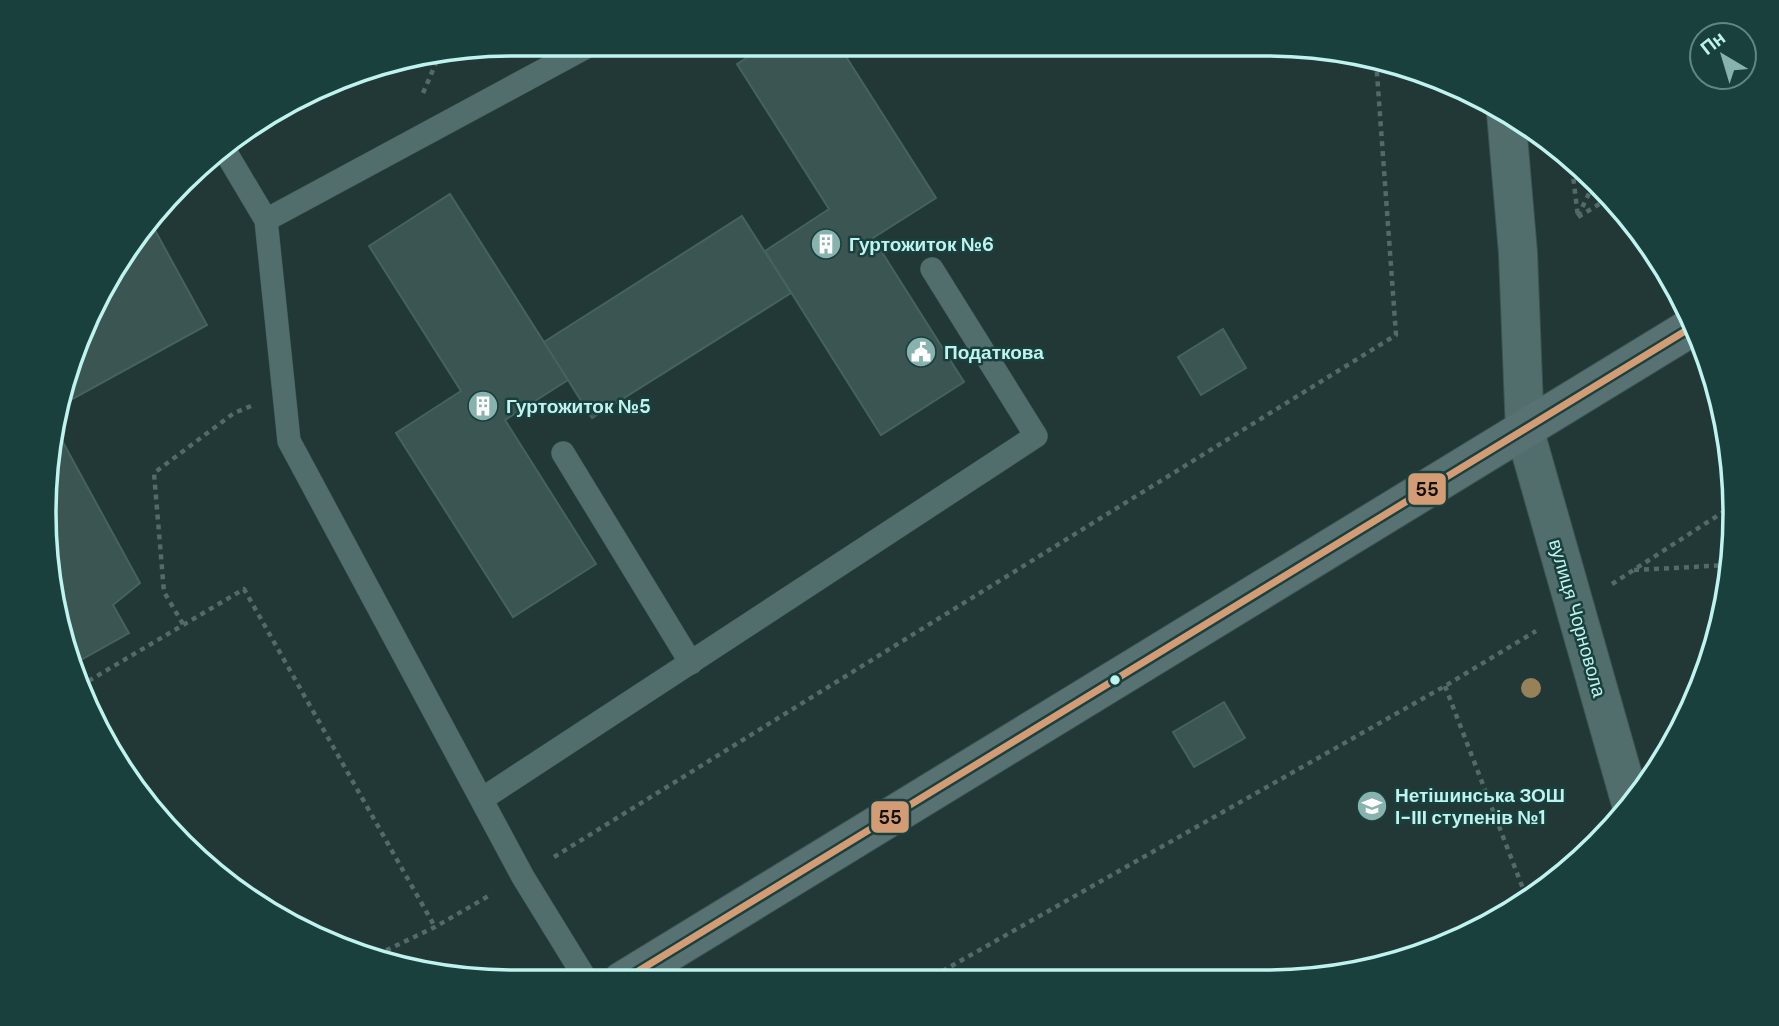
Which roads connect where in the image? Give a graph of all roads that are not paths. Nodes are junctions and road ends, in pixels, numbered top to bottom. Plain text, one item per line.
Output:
1 (570, 56) edge
2 (1507, 125) edge
3 (228, 156) edge
4 (266, 220) junction
5 (932, 269) dead end
6 (1685, 331) edge
7 (1525, 432) junction
8 (563, 453) dead end
9 (691, 663) junction
10 (1628, 793) edge
11 (482, 799) junction
12 (580, 970) edge
13 (640, 970) edge

1 - 4 lane
2 - 7 street, вулиця Чорновола
3 - 4 lane
4 - 11 lane
5 - 9 lane
6 - 7 main road
7 - 10 street, вулиця Чорновола
7 - 13 main road
8 - 9 lane
9 - 11 lane
11 - 12 lane

